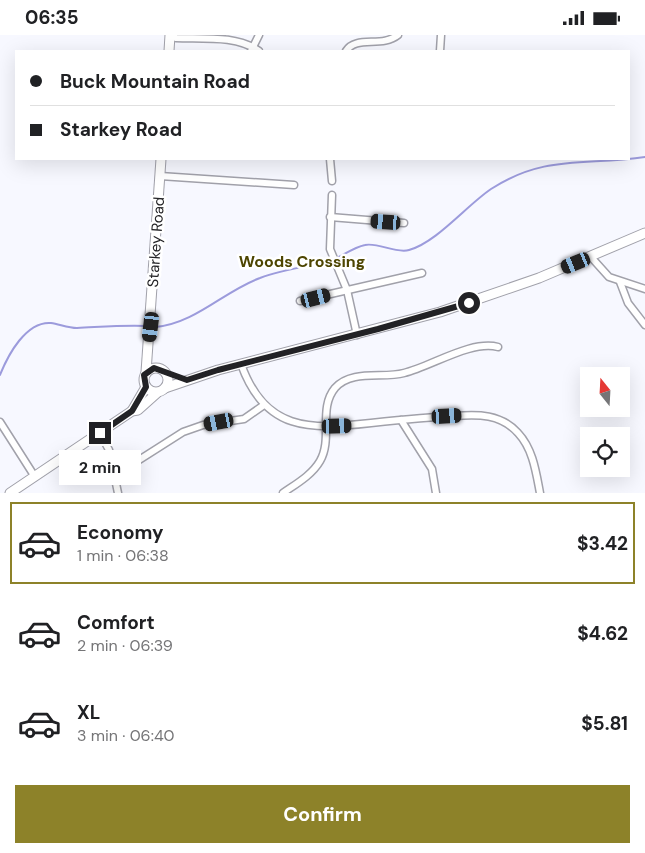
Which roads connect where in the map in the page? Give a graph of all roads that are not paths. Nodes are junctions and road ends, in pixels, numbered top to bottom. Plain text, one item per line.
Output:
1 (170, 35) edge
2 (259, 35) edge
3 (398, 35) edge
4 (441, 35) edge
5 (357, 37) edge
6 (169, 50) edge
7 (255, 50) edge
8 (346, 50) edge
9 (440, 50) edge
10 (161, 160) edge
11 (330, 160) edge
12 (160, 176) junction
13 (332, 181) dead end
14 (294, 185) dead end
15 (332, 195) dead end
16 (330, 217) junction
17 (404, 223) dead end
18 (645, 233) edge
19 (591, 257) junction
20 (422, 273) dead end
21 (620, 282) junction
22 (645, 289) edge
23 (347, 290) junction
24 (300, 301) dead end
25 (645, 325) edge
26 (357, 335) junction
27 (498, 347) dead end
28 (148, 355) junction
29 (242, 364) junction
30 (158, 368) junction
31 (146, 371) junction
32 (167, 374) junction
33 (187, 380) junction
34 (146, 387) junction
35 (161, 390) junction
36 (264, 405) junction
37 (132, 411) junction
38 (401, 420) junction
39 (0, 422) edge
40 (326, 427) junction
41 (100, 433) junction
42 (139, 460) dead end
43 (35, 477) junction
44 (10, 493) edge
45 (118, 493) edge
46 (283, 493) edge
47 (436, 493) edge
48 (540, 493) edge

1 - 6 main road
1 - 7 street
2 - 7 street
3 - 5 street
4 - 9 street
5 - 8 street
10 - 12 main road, Starkey Road
11 - 13 street
12 - 14 street
12 - 28 main road, Starkey Road
15 - 16 street
16 - 17 street
16 - 23 street
18 - 19 main road
19 - 21 street
19 - 26 main road
20 - 23 street
21 - 22 street
21 - 25 street
23 - 24 street
23 - 26 street
26 - 29 main road
27 - 40 street
28 - 30 main road
28 - 31 main road, Starkey Road
29 - 33 main road
29 - 36 street
30 - 31 main road
30 - 32 main road
31 - 34 main road
32 - 33 main road
32 - 35 main road
33 - 35 main road
34 - 35 main road
34 - 37 main road
35 - 37 main road
36 - 40 street
36 - 42 street
37 - 41 main road
38 - 40 street
38 - 47 street
38 - 48 street
39 - 43 street
40 - 46 street
41 - 43 main road
41 - 45 street
43 - 44 main road

